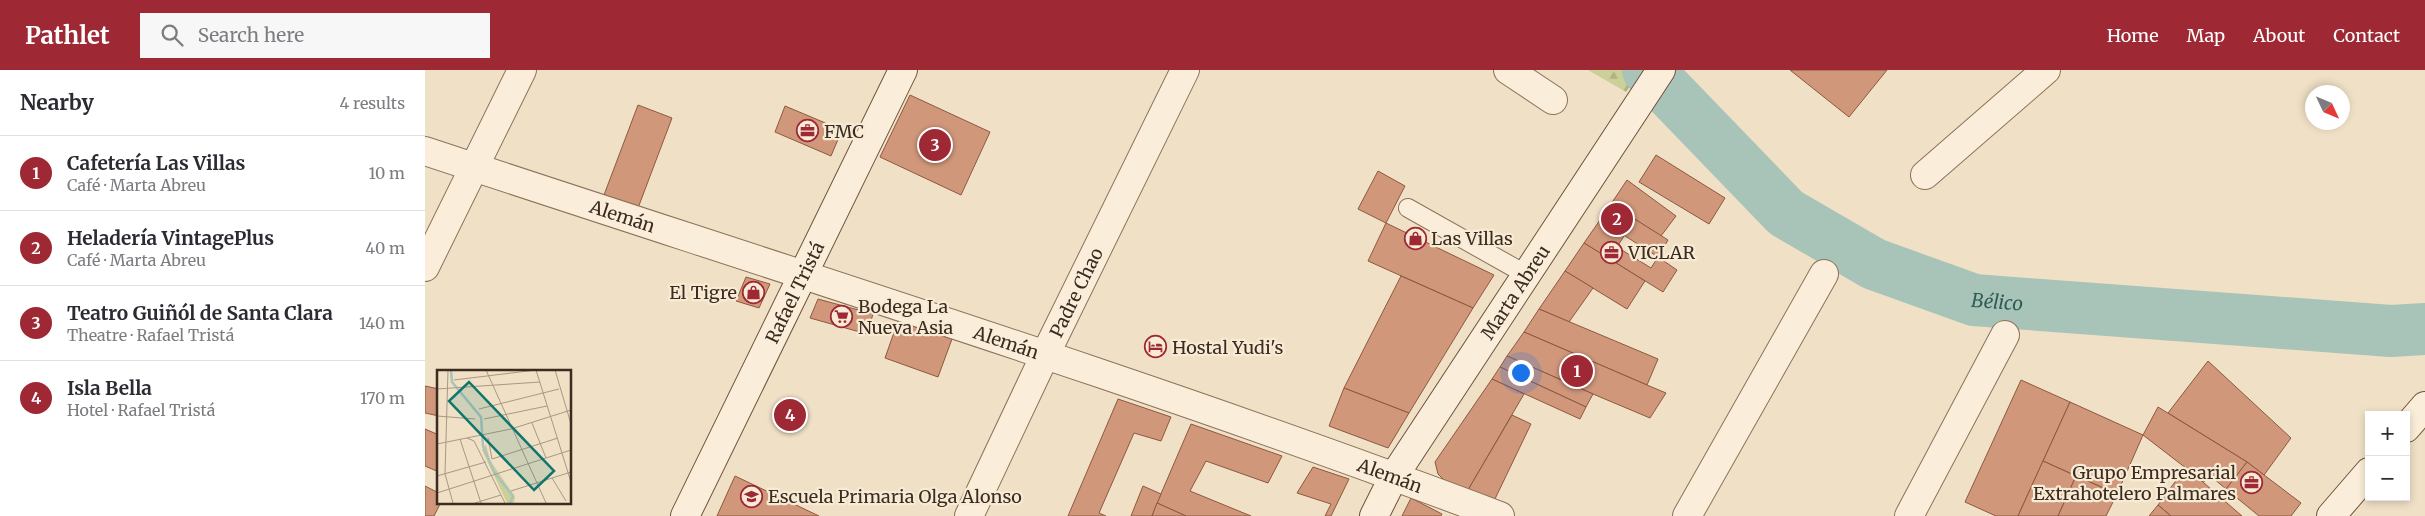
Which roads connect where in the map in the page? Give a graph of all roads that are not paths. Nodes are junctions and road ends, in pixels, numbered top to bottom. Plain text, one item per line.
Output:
1 (522, 70) edge
2 (903, 70) edge
3 (1185, 70) edge
4 (1508, 70) edge
5 (1661, 70) edge
6 (2046, 70) edge
7 (1553, 100) dead end
8 (425, 151) edge
9 (473, 167) junction
10 (1925, 175) dead end
11 (1408, 208) dead end
12 (425, 267) edge
13 (1824, 274) dead end
14 (1527, 275) junction
15 (802, 276) junction
16 (2005, 335) dead end
17 (1045, 355) junction
18 (2425, 406) edge
19 (2410, 423) edge
20 (1395, 476) junction
21 (2365, 477) edge
22 (685, 516) edge
23 (969, 516) edge
24 (1374, 516) edge
25 (1500, 516) edge
26 (1687, 516) edge
27 (1909, 516) edge
28 (2331, 516) edge

1 - 9 street
2 - 15 street, Rafael Tristá
3 - 17 street, Padre Chao
4 - 7 street
5 - 14 street, Marta Abreu
6 - 10 street
8 - 9 street, Alemán
9 - 12 street
9 - 15 street, Alemán
11 - 14 lane
13 - 26 street
14 - 20 street, Marta Abreu
15 - 17 street, Alemán
15 - 22 street, Rafael Tristá
16 - 27 street
17 - 20 street, Alemán
17 - 23 street, Padre Chao
18 - 19 street
20 - 24 street, Marta Abreu
20 - 25 street, Alemán
21 - 28 street

